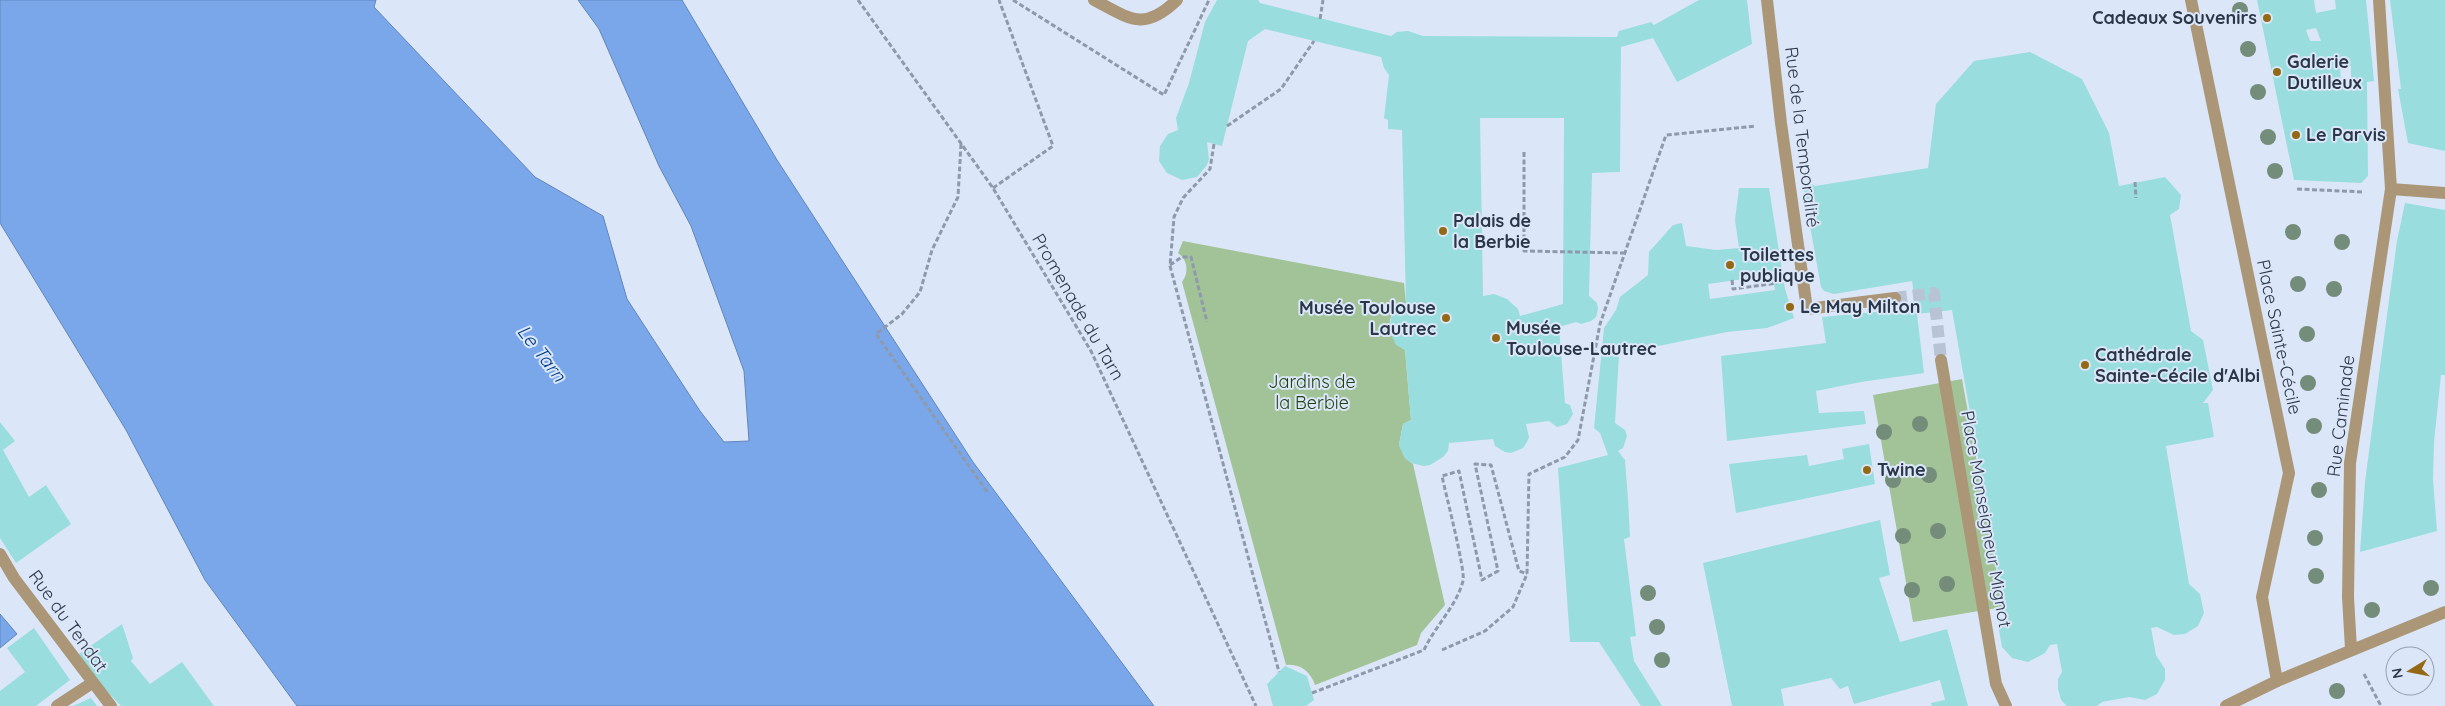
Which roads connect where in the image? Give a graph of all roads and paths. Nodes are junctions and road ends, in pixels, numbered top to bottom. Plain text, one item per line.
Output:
1 (858, 0) edge
2 (999, 0) edge
3 (1013, 0) edge
4 (1094, 0) edge
5 (1177, 0) edge
6 (1209, 0) edge
7 (1323, 0) edge
8 (1768, 0) edge
9 (2191, 0) edge
10 (2379, 0) edge
11 (1320, 19) dead end
12 (1314, 41) dead end
13 (1781, 123) junction
14 (1227, 126) dead end
15 (961, 144) junction
16 (1214, 144) dead end
17 (1524, 152) dead end
18 (2135, 182) dead end
19 (992, 188) junction
20 (2297, 189) dead end
21 (2391, 189) junction
22 (2363, 192) dead end
23 (2445, 193) edge
24 (2136, 198) dead end
25 (1625, 253) junction
26 (1170, 266) junction
27 (1803, 279) junction
28 (1732, 280) dead end
29 (1895, 298) tunnel mouth
30 (1207, 322) dead end
31 (1941, 360) tunnel mouth
32 (988, 493) dead end
33 (0, 554) edge
34 (1528, 574) junction
35 (2445, 612) edge
36 (2351, 649) junction
37 (1442, 650) dead end
38 (1279, 672) dead end
39 (2277, 681) junction
40 (92, 683) junction
41 (1312, 693) dead end
42 (58, 706) edge
43 (111, 706) edge
44 (1256, 706) edge
45 (2006, 706) edge
46 (2226, 706) edge
47 (2381, 706) edge

1 - 15 path, Promenade du Tarn
2 - 19 path
3 - 6 path
4 - 5 street
7 - 11 path
8 - 13 street, Rue de la Temporalité
9 - 39 street, Place Sainte-Cécile
10 - 21 street, Rue Caminade
12 - 14 path
13 - 25 path
13 - 27 street, Rue de la Temporalité
15 - 19 path, Promenade du Tarn
15 - 32 path
16 - 26 path
17 - 25 path
18 - 24 path
19 - 44 path, Promenade du Tarn
20 - 22 path
21 - 23 street
21 - 36 street, Rue Caminade
25 - 34 path
26 - 30 path
26 - 38 path
27 - 28 path
27 - 29 street, Rue de la Temporalité
31 - 45 street, Place Monseigneur Mignot
33 - 40 street, Rue du Tendat
34 - 37 path
34 - 41 path
35 - 36 street
36 - 39 street
36 - 47 path
39 - 46 street
40 - 42 street
40 - 43 street, Rue du Tendat

